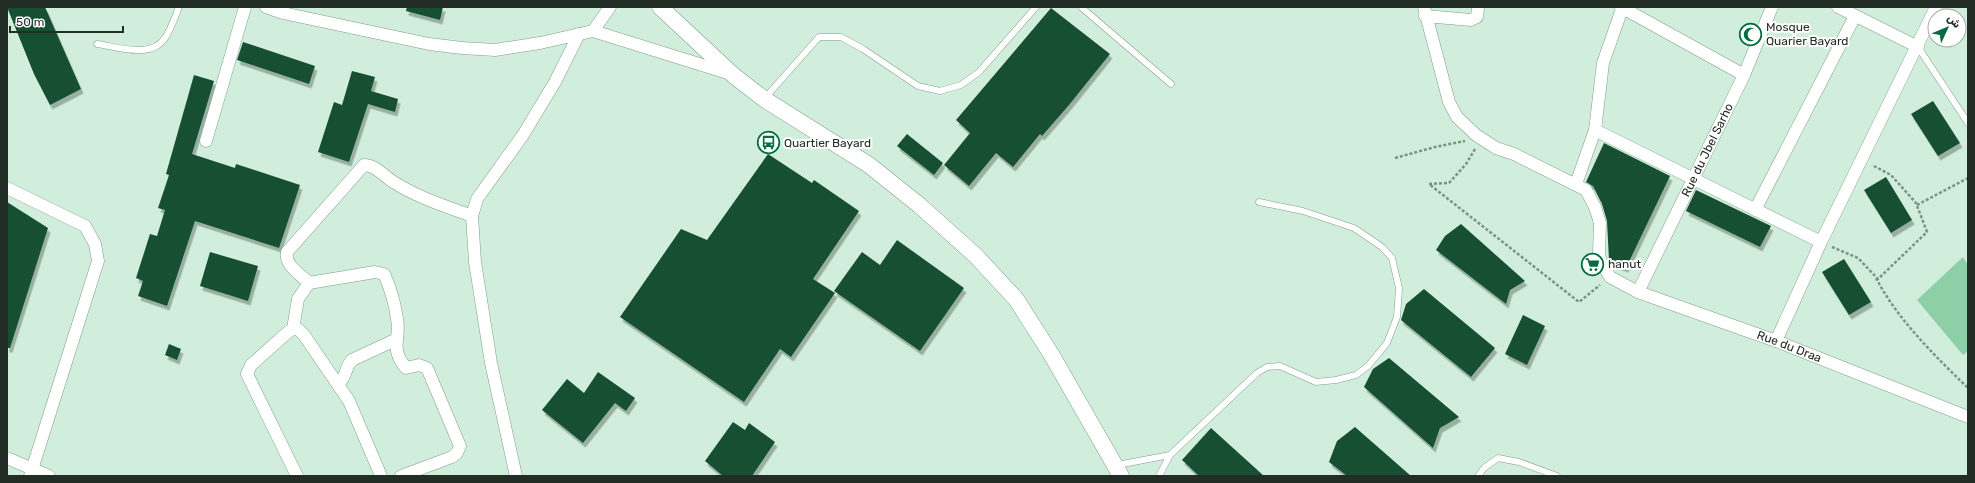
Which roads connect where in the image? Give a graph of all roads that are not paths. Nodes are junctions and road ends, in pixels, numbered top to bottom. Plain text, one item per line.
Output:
1 (179, 7) edge
2 (245, 7) edge
3 (266, 7) edge
4 (610, 7) edge
5 (660, 7) edge
6 (1036, 7) edge
7 (1081, 7) edge
8 (1478, 7) edge
9 (1772, 7) edge
10 (1838, 7) edge
11 (1936, 7) edge
12 (1621, 8) edge
13 (284, 10) edge
14 (1424, 12) edge
15 (1855, 16) junction
16 (593, 31) junction
17 (579, 34) junction
18 (97, 44) dead end
19 (1918, 46) junction
20 (733, 75) junction
21 (1744, 75) junction
22 (1171, 84) dead end
23 (764, 99) junction
24 (1968, 123) edge
25 (1595, 130) junction
26 (206, 141) dead end
27 (1694, 180) junction
28 (1576, 184) junction
29 (7, 188) edge
30 (1259, 202) dead end
31 (1755, 210) junction
32 (472, 216) junction
33 (1821, 242) junction
34 (310, 283) junction
35 (1638, 292) junction
36 (293, 329) junction
37 (395, 340) junction
38 (1776, 341) junction
39 (338, 384) junction
40 (1968, 417) edge
41 (1170, 455) junction
42 (7, 458) edge
43 (1119, 471) edge
44 (31, 472) edge
45 (49, 476) edge
46 (296, 476) edge
47 (381, 476) edge
48 (401, 476) edge
49 (516, 476) edge
50 (1159, 476) edge
51 (1478, 476) edge
52 (1557, 476) edge

1 - 18 lane
2 - 26 street
3 - 13 street
4 - 16 street
5 - 20 main road
6 - 23 lane
7 - 22 lane
8 - 14 street
9 - 21 street, Rue du Jbel Sarho
10 - 15 street
11 - 19 street
12 - 21 street
12 - 25 street
13 - 17 street
14 - 28 street
15 - 19 street
15 - 31 street
16 - 17 street
16 - 20 street
17 - 32 street
19 - 24 lane
19 - 33 street
20 - 23 main road
21 - 27 street, Rue du Jbel Sarho
23 - 43 main road
25 - 27 street
25 - 28 street
27 - 31 street
27 - 35 street, Rue du Jbel Sarho
28 - 35 street, Rue du Draa
29 - 44 street
30 - 41 lane
31 - 33 street
32 - 34 street
32 - 49 street
33 - 38 street
34 - 36 street
34 - 37 street
35 - 38 street, Rue du Draa
36 - 39 street
36 - 46 street
37 - 39 street
37 - 48 street
38 - 40 street, Rue du Draa
39 - 47 street
41 - 43 lane
41 - 50 lane
42 - 44 street
44 - 45 street
51 - 52 lane

